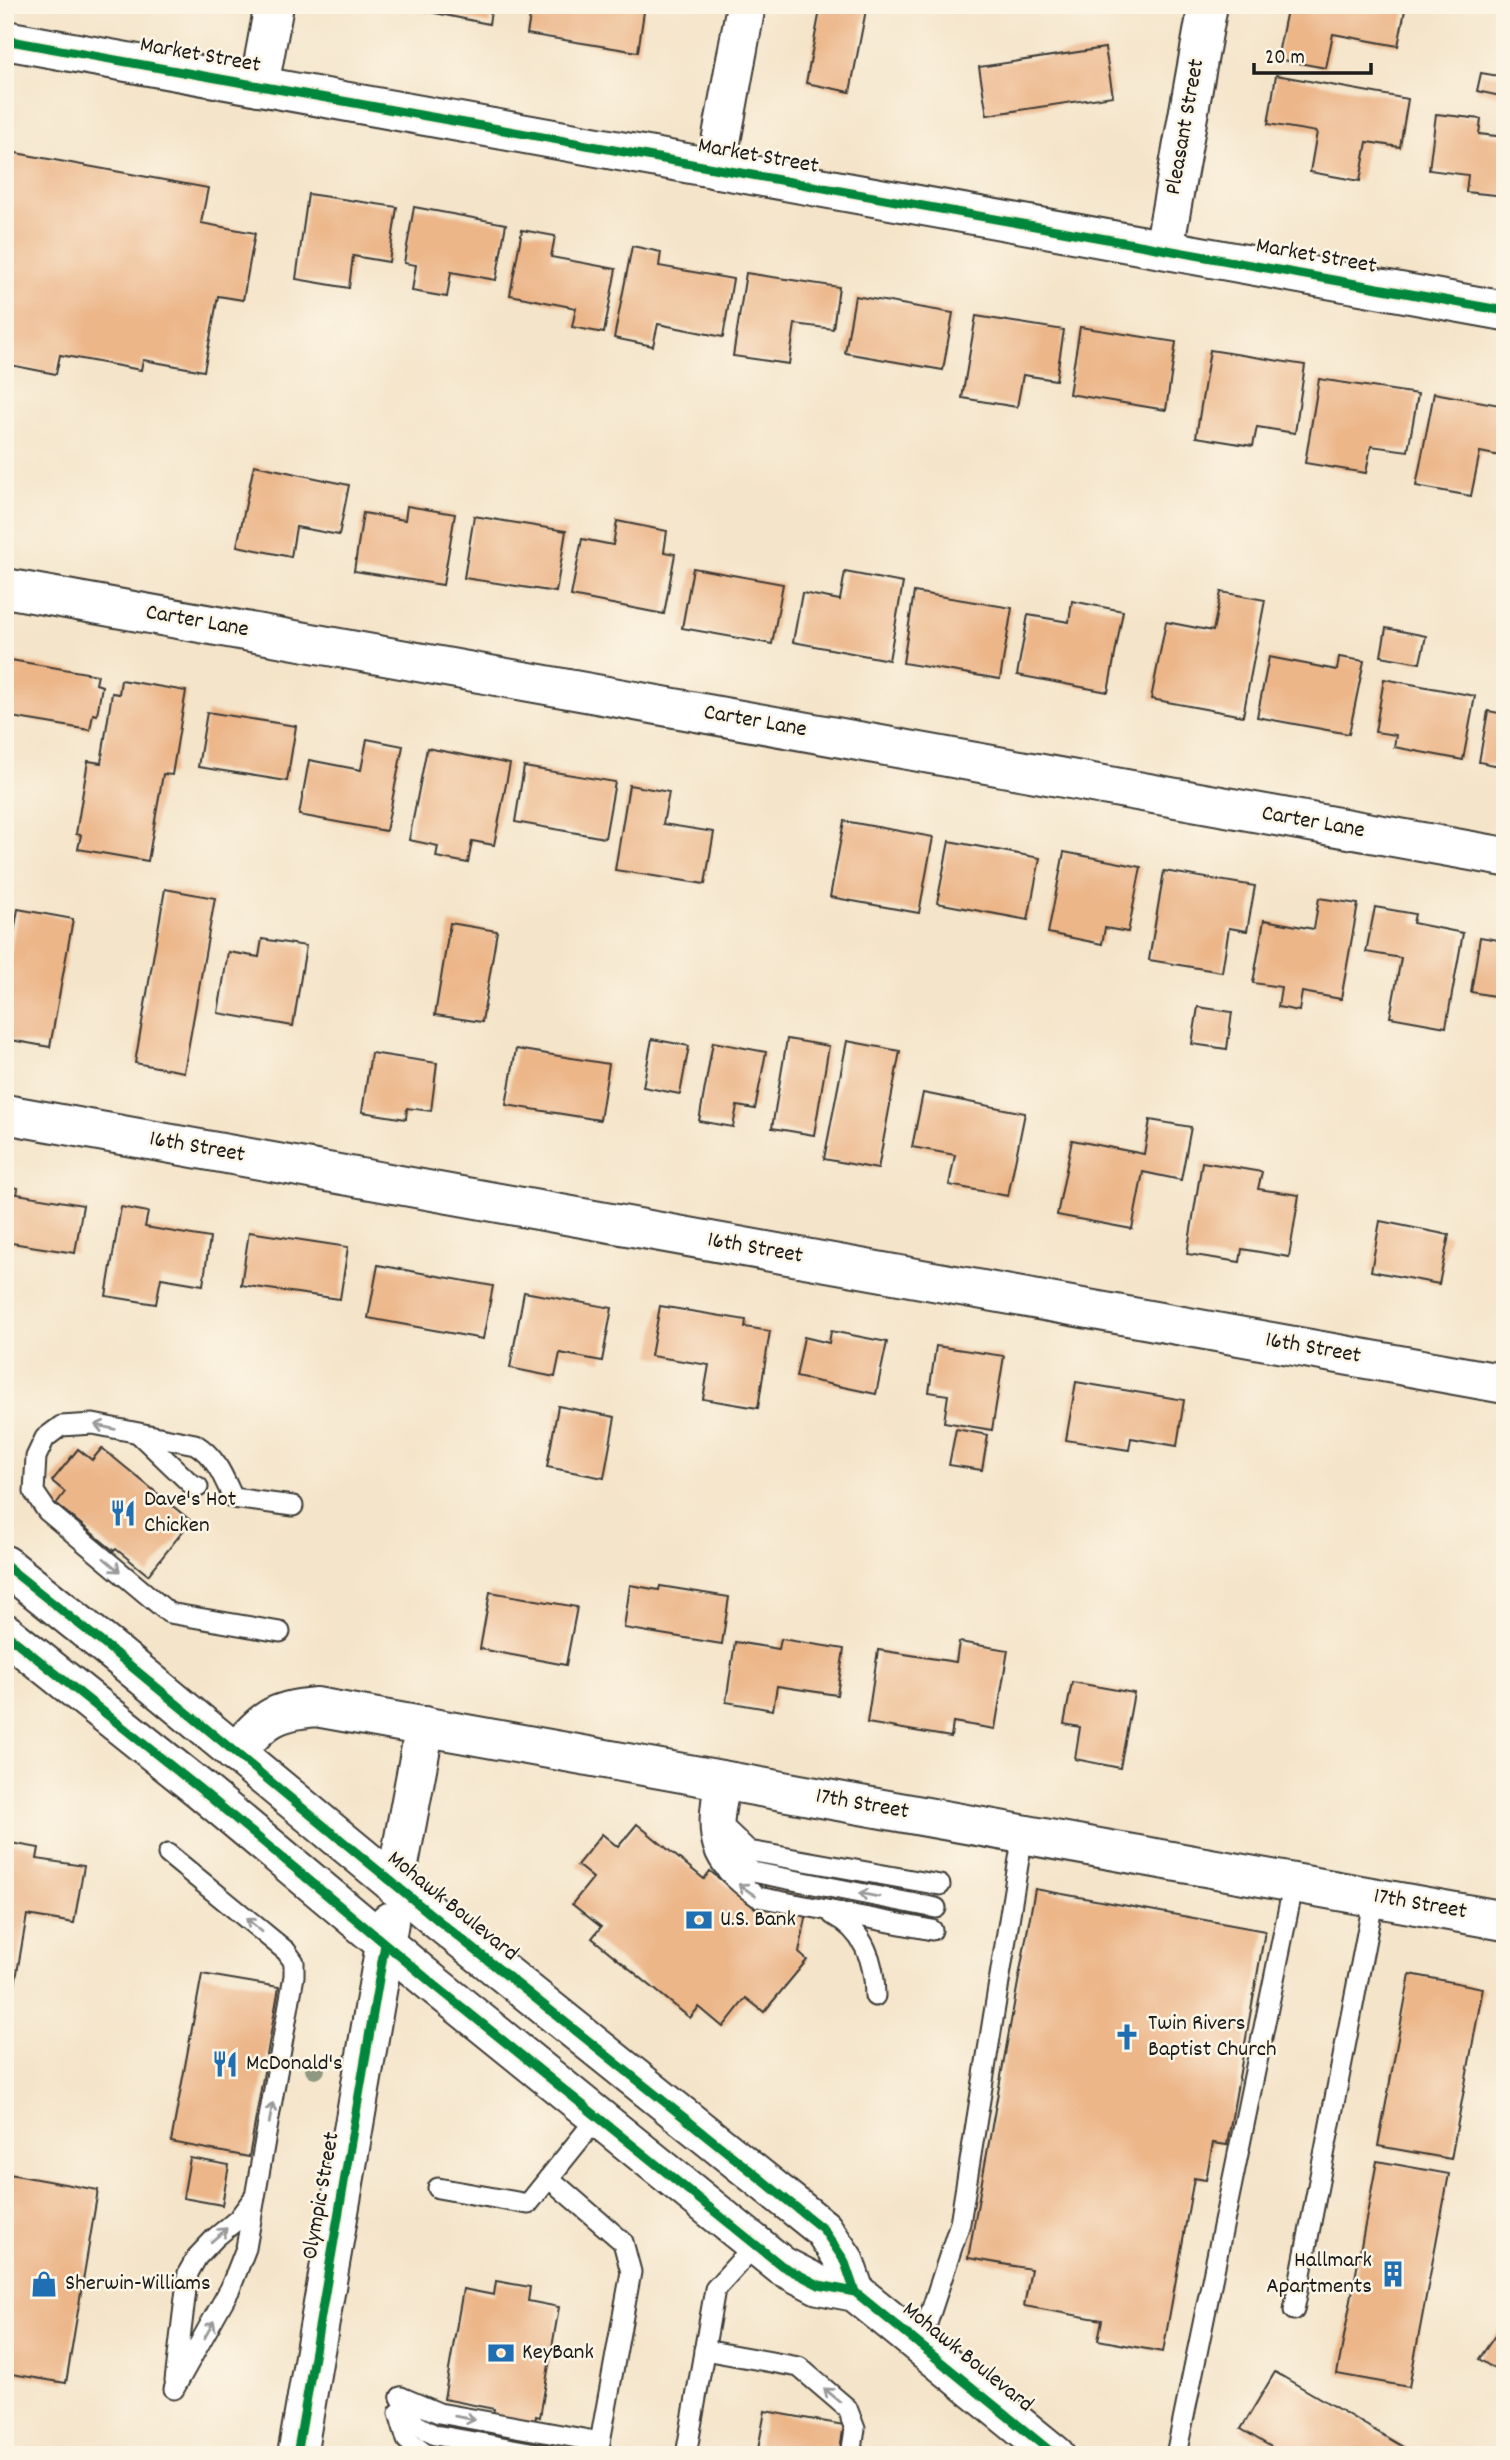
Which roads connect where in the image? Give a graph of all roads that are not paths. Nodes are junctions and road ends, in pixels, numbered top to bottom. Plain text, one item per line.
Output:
1 (274, 5) edge
2 (746, 5) edge
3 (1208, 5) edge
4 (5, 40) edge
5 (259, 86) junction
6 (716, 169) junction
7 (1164, 249) junction
8 (1505, 311) edge
9 (5, 588) edge
10 (1505, 857) edge
11 (5, 1114) edge
12 (1505, 1384) edge
13 (141, 1435) junction
14 (198, 1488) dead end
15 (293, 1506) dead end
16 (5, 1565) edge
17 (280, 1632) dead end
18 (5, 1633) edge
19 (425, 1726) junction
20 (235, 1753) junction
21 (723, 1792) junction
22 (1023, 1834) junction
23 (168, 1854) dead end
24 (1294, 1882) junction
25 (940, 1885) dead end
26 (395, 1886) junction
27 (1374, 1897) junction
28 (936, 1908) dead end
29 (822, 1909) junction
30 (1505, 1921) edge
31 (932, 1930) dead end
32 (385, 1944) junction
33 (875, 1996) dead end
34 (597, 2118) junction
35 (549, 2178) junction
36 (438, 2188) dead end
37 (256, 2195) junction
38 (755, 2245) junction
39 (855, 2292) junction
40 (1294, 2310) dead end
41 (920, 2345) junction
42 (704, 2350) junction
43 (400, 2405) junction
44 (594, 2448) edge
45 (297, 2455) edge
46 (427, 2455) edge
47 (546, 2455) edge
48 (686, 2455) edge
49 (850, 2455) edge
50 (1055, 2455) edge
51 (1177, 2455) edge

1 - 5 street
2 - 6 street
3 - 7 street, Pleasant Street
4 - 5 street, Market Street
5 - 6 street, Market Street
6 - 7 street, Market Street
7 - 8 street, Market Street
9 - 10 street, Carter Lane
11 - 12 street, 16th Street
13 - 14 lane
13 - 15 lane
13 -> 17 lane
16 - 20 street, Mohawk Boulevard
18 - 32 street, Mohawk Boulevard
19 - 20 street, 17th Street
19 - 21 street, 17th Street
19 - 26 street, Olympic Street
20 - 26 street, Mohawk Boulevard
21 - 22 street, 17th Street
21 - 25 lane
28 -> 21 lane
29 -> 21 lane
22 - 24 street, 17th Street
22 - 41 lane
37 -> 23 lane
24 - 27 street, 17th Street
24 - 51 lane
26 - 32 street, Olympic Street
26 - 39 street, Mohawk Boulevard
27 - 30 street, 17th Street
27 - 40 lane
29 - 31 lane
29 - 33 lane
32 - 34 street, Mohawk Boulevard
32 - 45 street, Olympic Street
34 - 35 lane
34 - 38 street, Mohawk Boulevard
35 - 36 lane
35 - 44 lane
37 - 37 lane
38 - 39 street, Mohawk Boulevard
38 - 42 lane
39 - 41 street, Mohawk Boulevard
41 - 50 street, Mohawk Boulevard
42 - 48 lane
49 -> 42 lane
43 -> 44 lane
43 - 46 lane
43 - 47 lane

